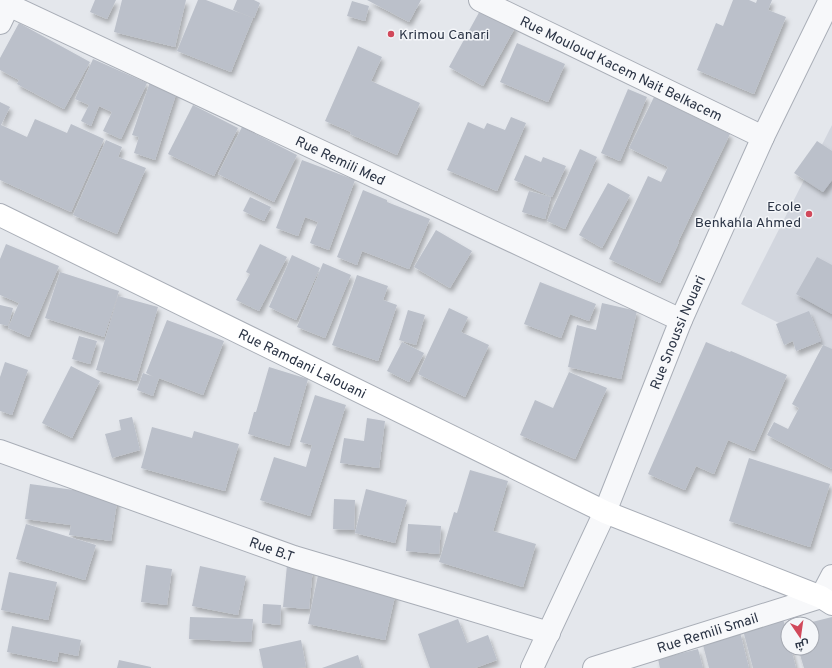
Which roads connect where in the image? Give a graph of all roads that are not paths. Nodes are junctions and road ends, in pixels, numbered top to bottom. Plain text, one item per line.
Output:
1 (480, 0) edge
2 (830, 0) edge
3 (5, 7) edge
4 (763, 137) junction
5 (0, 215) edge
6 (681, 320) junction
7 (0, 451) edge
8 (605, 512) junction
9 (832, 576) edge
10 (826, 600) edge
11 (549, 633) junction
12 (532, 668) edge
13 (594, 668) edge

1 - 4 street, Rue Mouloud Kacem Nait Belkacem
2 - 4 street, Rue Snoussi Nouari
3 - 6 street, Rue Remili Med
4 - 6 street, Rue Snoussi Nouari
5 - 8 street, Rue Ramdani Lalouani
6 - 8 street, Rue Snoussi Nouari
7 - 11 street, Rue B.T
8 - 10 street, Rue Ramdani Lalouani
8 - 11 street, Rue Snoussi Nouari
9 - 10 street
10 - 13 street, Rue Remili Smail
11 - 12 street, Rue Snoussi Nouari

